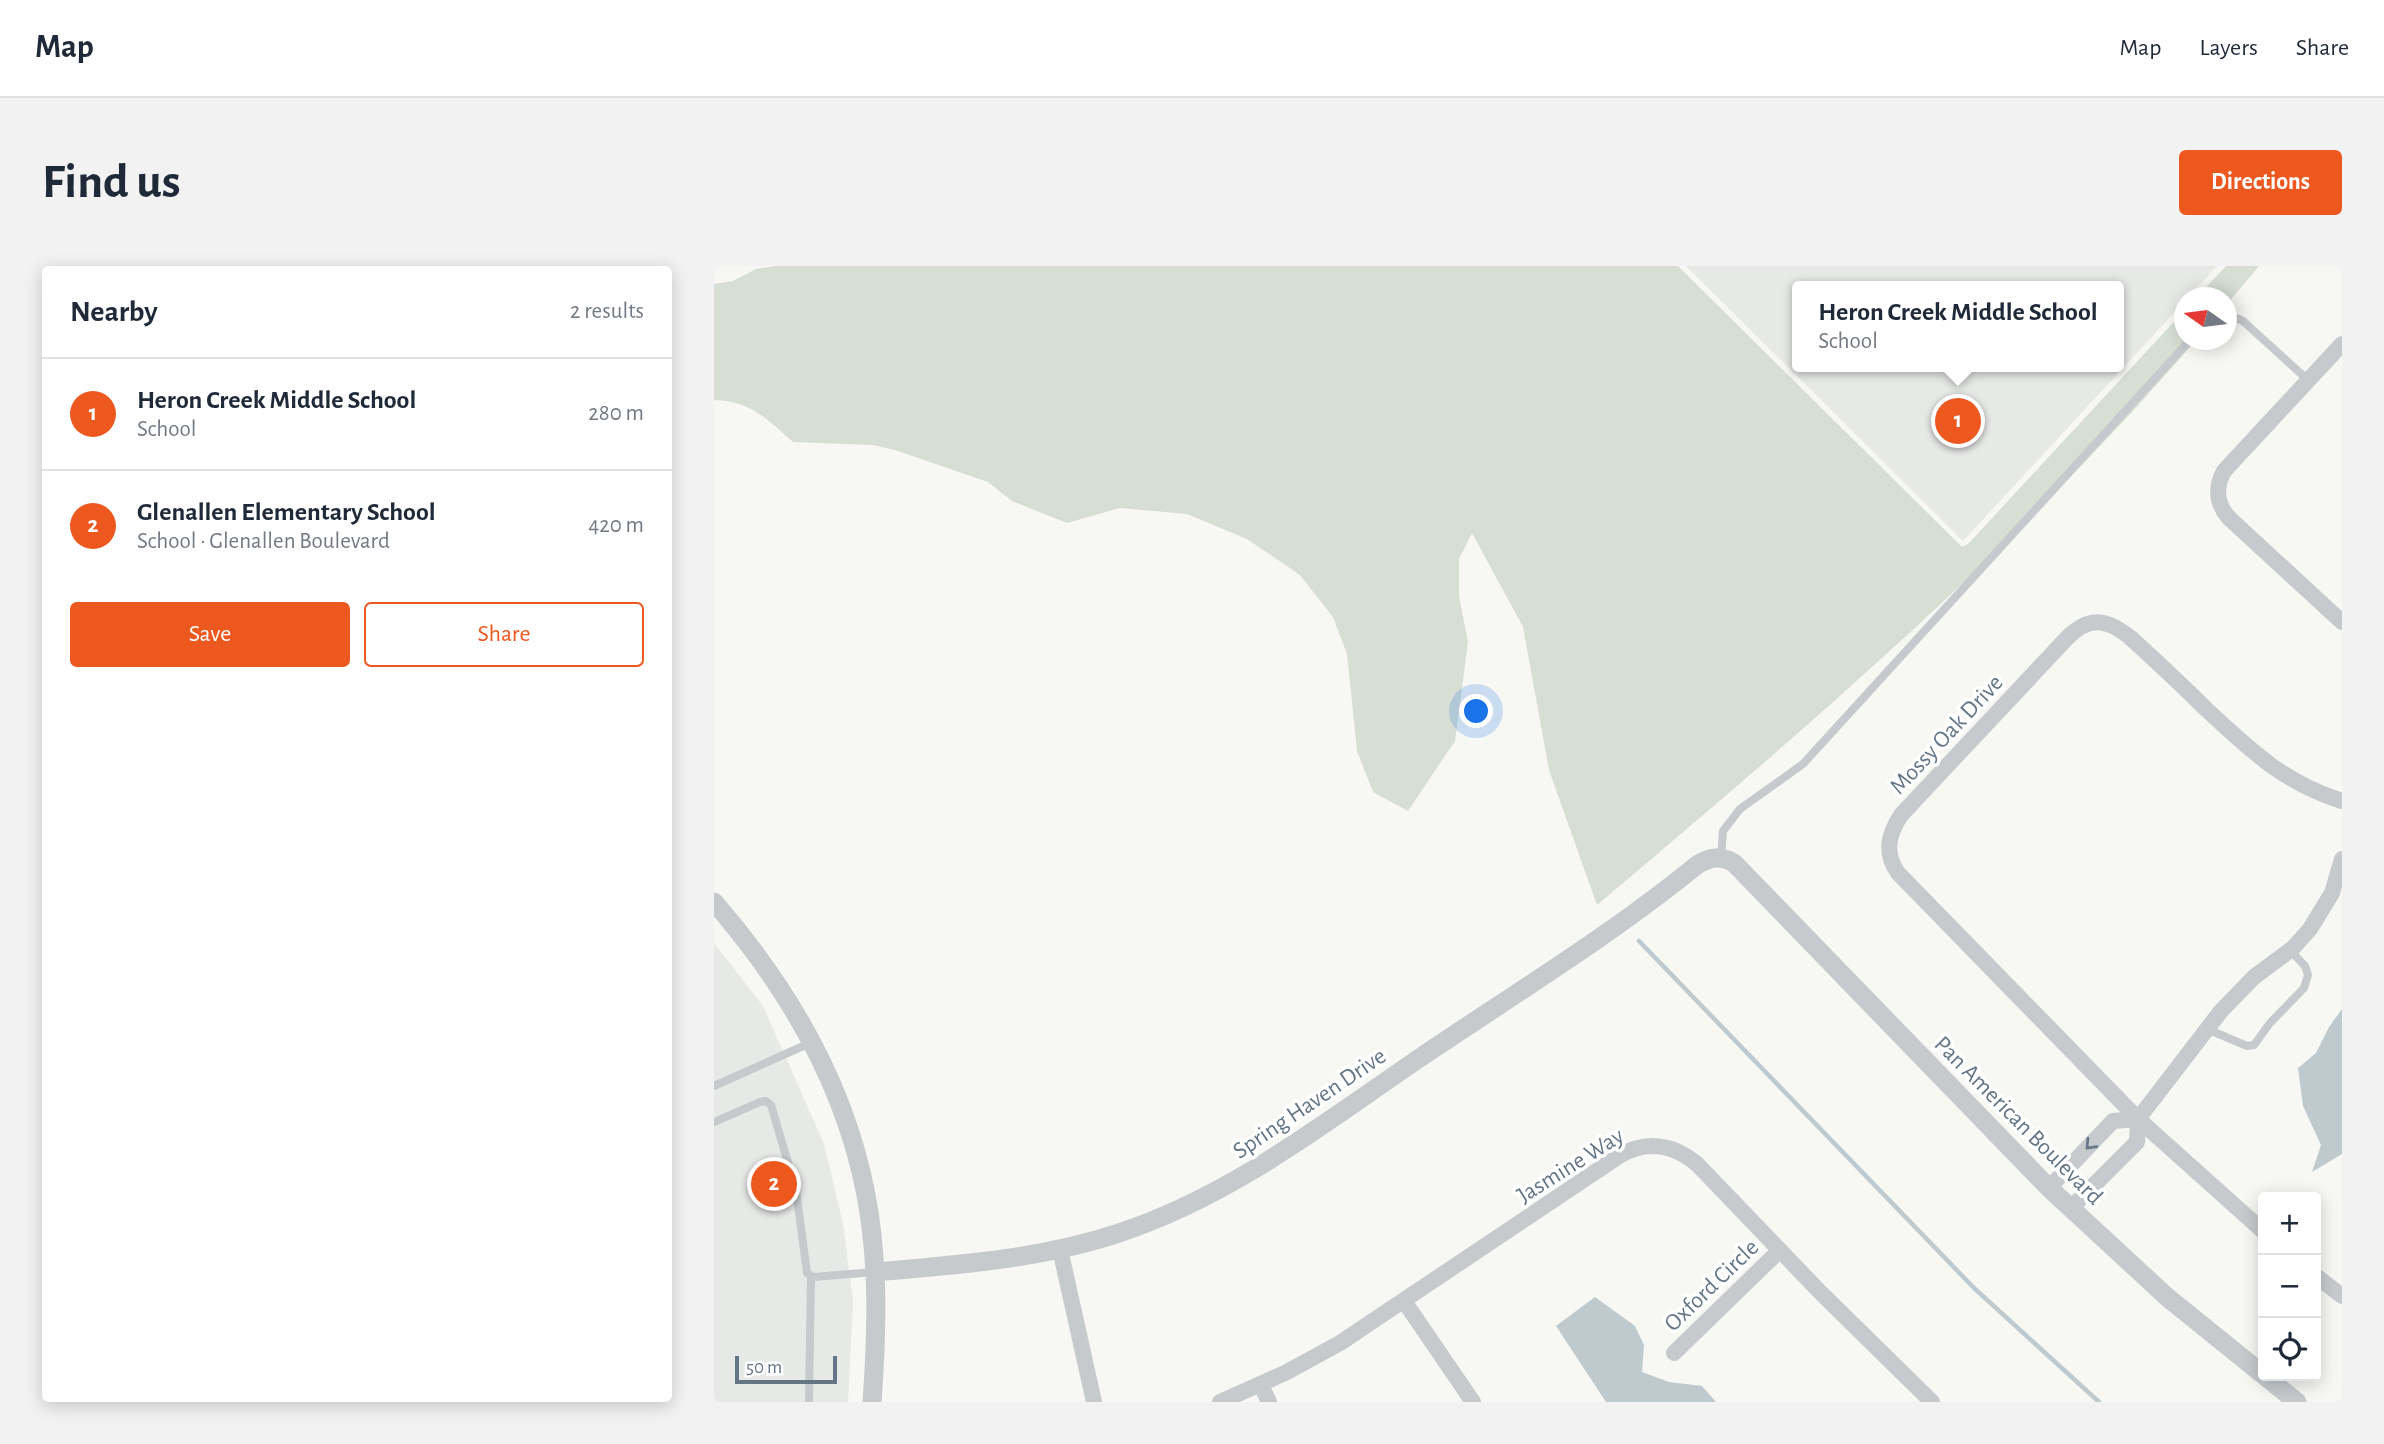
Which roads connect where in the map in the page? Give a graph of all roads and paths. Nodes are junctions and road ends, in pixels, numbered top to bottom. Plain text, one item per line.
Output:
1 (2237, 318) edge
2 (2342, 344) edge
3 (2181, 350) edge
4 (2308, 380) junction
5 (2342, 622) edge
6 (2342, 801) edge
7 (1721, 858) junction
8 (2342, 859) edge
9 (714, 902) edge
10 (2290, 950) junction
11 (2207, 1029) junction
12 (812, 1042) junction
13 (714, 1086) edge
14 (2138, 1119) junction
15 (714, 1122) edge
16 (2049, 1188) junction
17 (2071, 1208) junction
18 (2258, 1227) edge
19 (1060, 1249) junction
20 (1780, 1250) junction
21 (875, 1272) junction
22 (811, 1276) junction
23 (2321, 1280) edge
24 (2342, 1296) edge
25 (1404, 1301) junction
26 (1674, 1353) dead end
27 (1261, 1385) junction
28 (809, 1402) edge
29 (872, 1402) edge
30 (1094, 1402) edge
31 (1220, 1402) edge
32 (1269, 1402) edge
33 (1473, 1402) edge
34 (1932, 1402) edge
35 (2297, 1402) edge

1 - 4 lane
2 - 4 street
3 - 7 lane
4 - 5 street
6 - 14 street, Mossy Oak Drive
7 - 16 street, Pan American Boulevard
7 - 19 street, Spring Haven Drive
8 - 10 street
9 - 12 street
10 - 11 street
10 - 11 lane
11 - 14 street
12 - 13 lane
12 - 21 street
14 -> 16 street
14 - 17 street
14 - 18 street
15 - 22 lane
16 - 17 street, Pan American Boulevard
17 - 35 street, Pan American Boulevard
19 - 21 street, Spring Haven Drive
19 - 30 street
20 - 25 street, Jasmine Way
20 - 26 street, Oxford Circle
20 - 34 street, Jasmine Way
21 - 22 lane
21 - 29 street
22 - 28 lane
23 - 24 street
25 - 27 street, Jasmine Way
25 - 33 street
27 - 31 street, Jasmine Way
27 - 32 street

